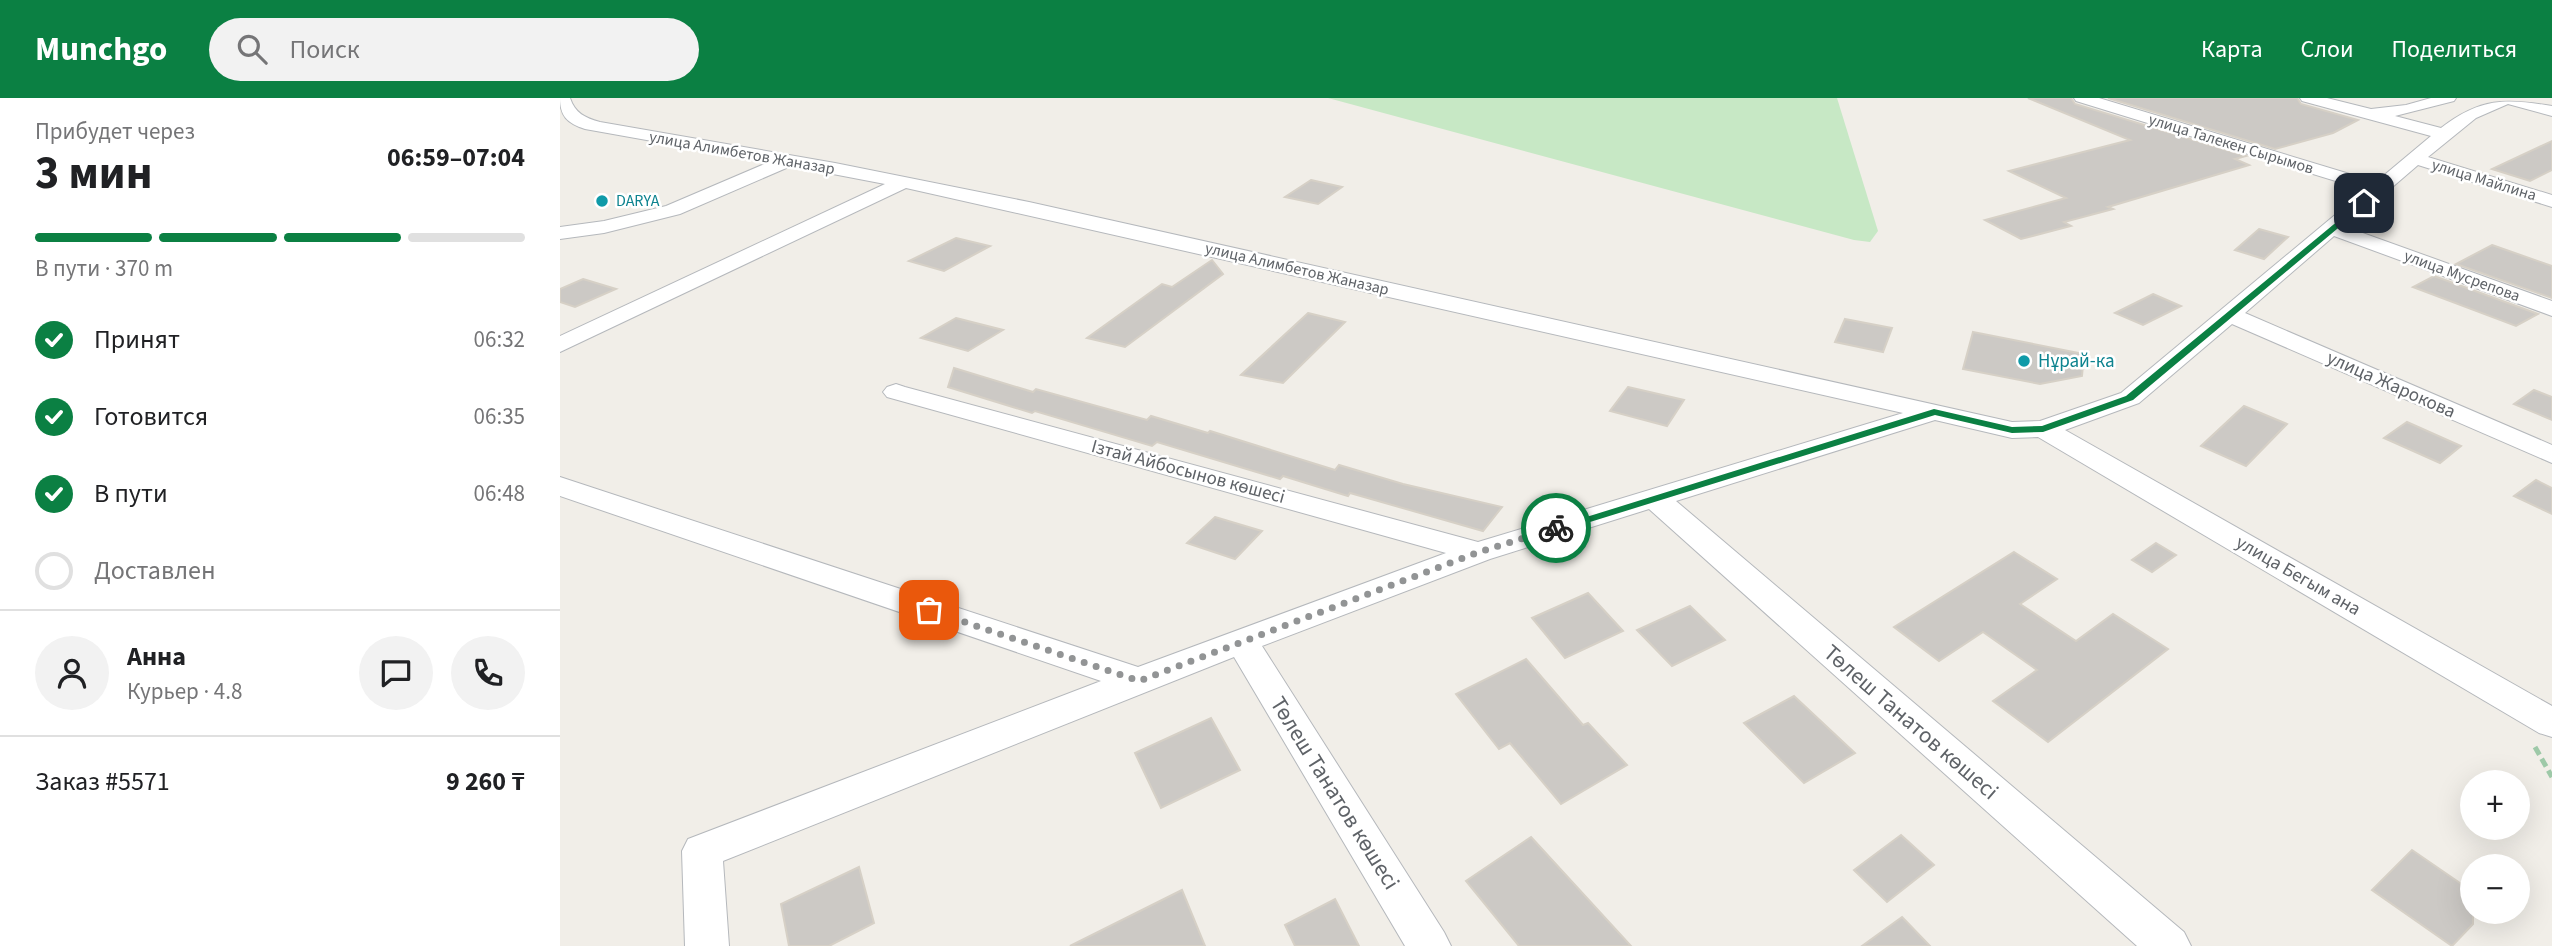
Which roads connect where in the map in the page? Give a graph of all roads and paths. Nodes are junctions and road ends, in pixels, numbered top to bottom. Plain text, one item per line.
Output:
1 (562, 98) edge
2 (2082, 98) edge
3 (2308, 98) edge
4 (2448, 98) edge
5 (2506, 98) edge
6 (2335, 106) junction
7 (2552, 111) edge
8 (2445, 134) junction
9 (2416, 159) junction
10 (789, 160) junction
11 (904, 182) junction
12 (2380, 189) junction
13 (2552, 201) edge
14 (2333, 229) junction
15 (560, 233) edge
16 (2552, 309) edge
17 (2230, 315) junction
18 (560, 345) edge
19 (896, 393) dead end
20 (1934, 412) junction
21 (2043, 429) junction
22 (2552, 455) edge
23 (560, 486) edge
24 (1654, 498) junction
25 (1479, 552) junction
26 (1241, 641) junction
27 (1139, 681) junction
28 (2506, 695) junction
29 (2552, 713) edge
30 (2552, 723) edge
31 (707, 946) edge
32 (1429, 946) edge
33 (2169, 946) edge

1 - 10 street, улица Алимбетов Жаназар
2 - 12 street, улица Талекен Сырымов
3 - 6 street
4 - 6 street
5 - 7 street
5 - 8 street
6 - 8 street
8 - 9 street
9 - 12 street
9 - 13 street, улица Майлина
10 - 11 street, улица Алимбетов Жаназар
10 - 15 street
11 - 18 street
11 - 20 street, улица Алимбетов Жаназар
12 - 14 street
14 - 16 street, улица Мусрепова
14 - 17 street
17 - 21 street
17 - 22 street, улица Жарокова
19 - 25 street, Ізтай Айбосынов көшесі
20 - 21 street, улица Алимбетов Жаназар
20 - 24 street
21 - 28 street, улица Бегым ана
23 - 27 street
24 - 25 street
24 - 33 street, Төлеш Танатов көшесі
25 - 26 street
26 - 27 street
26 - 32 street, Төлеш Танатов көшесі
27 - 31 street
28 - 29 street
28 - 30 street, улица Бегым ана

